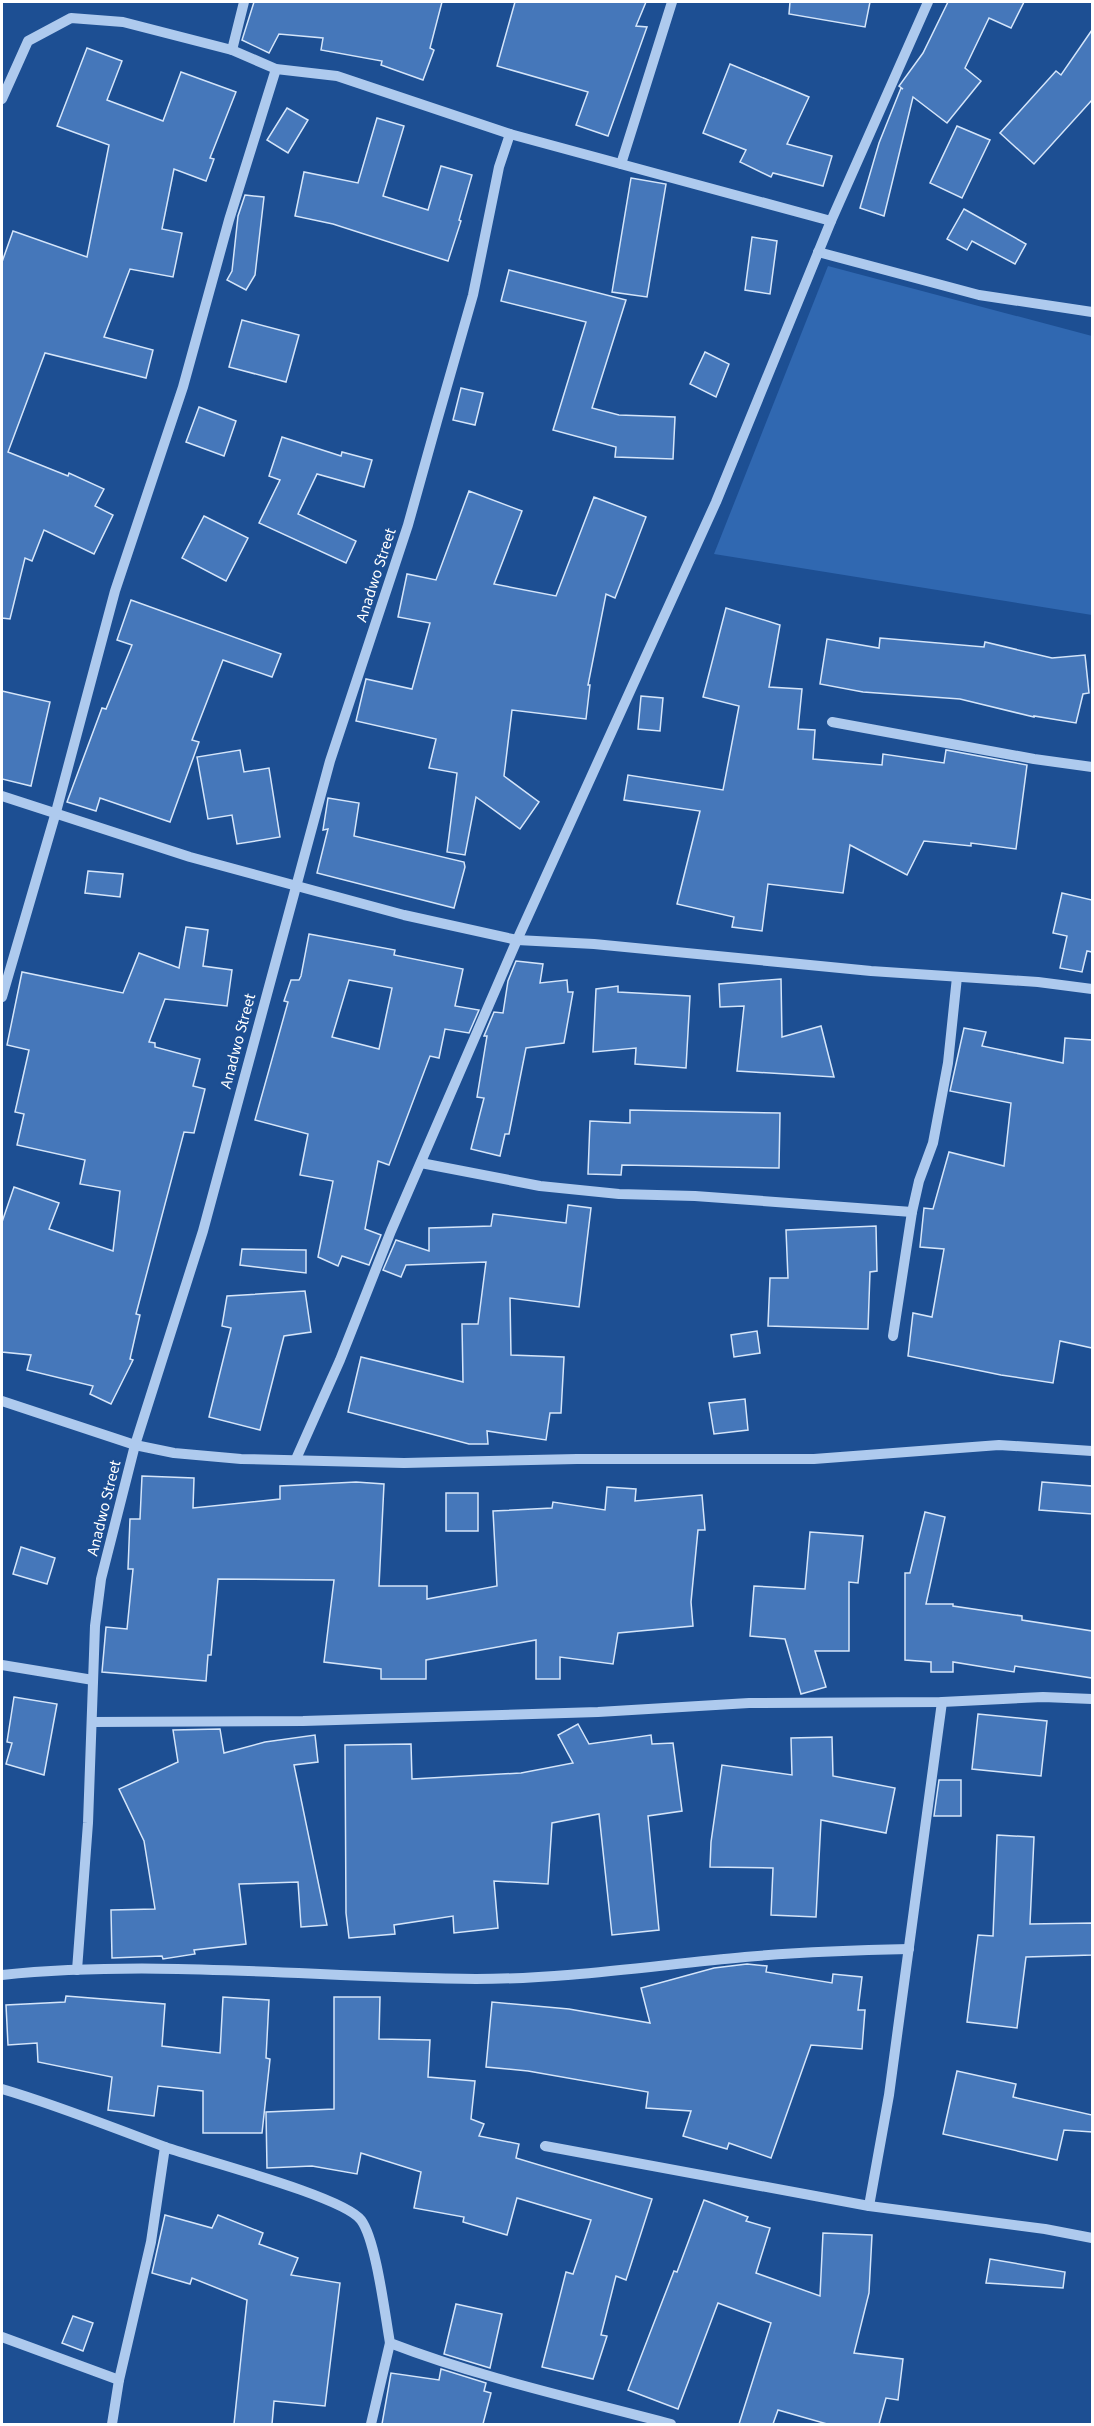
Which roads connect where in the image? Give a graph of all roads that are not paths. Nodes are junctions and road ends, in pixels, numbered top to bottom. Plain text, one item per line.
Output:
1 (244, 2) edge
2 (672, 2) edge
3 (928, 2) edge
4 (232, 50) junction
5 (276, 69) junction
6 (2, 99) edge
7 (510, 134) junction
8 (621, 164) junction
9 (831, 221) junction
10 (818, 252) junction
11 (1092, 312) edge
12 (832, 722) dead end
13 (1092, 767) edge
14 (2, 796) edge
15 (56, 812) junction
16 (296, 885) junction
17 (517, 940) junction
18 (957, 977) junction
19 (1092, 990) edge
20 (2, 997) edge
21 (421, 1163) junction
22 (912, 1212) junction
23 (893, 1336) dead end
24 (2, 1401) edge
25 (135, 1445) junction
26 (1092, 1451) edge
27 (296, 1459) junction
28 (2, 1665) edge
29 (93, 1680) junction
30 (1092, 1699) edge
31 (942, 1702) junction
32 (93, 1722) junction
33 (909, 1949) junction
34 (77, 1970) junction
35 (2, 1976) edge
36 (2, 2089) edge
37 (545, 2146) dead end
38 (165, 2147) junction
39 (869, 2206) junction
40 (1092, 2238) edge
41 (2, 2337) edge
42 (390, 2343) junction
43 (119, 2380) junction
44 (112, 2424) edge
45 (371, 2424) edge
46 (671, 2424) edge

1 - 4 street
2 - 8 street
3 - 9 street
4 - 5 street
4 - 6 street
5 - 7 street
5 - 15 street
7 - 8 street
7 - 16 street, Anadwo Street
8 - 9 street
9 - 10 street
10 - 11 street
10 - 17 street
12 - 13 street
14 - 15 street
15 - 16 street
15 - 20 street
16 - 17 street
16 - 25 street, Anadwo Street
17 - 18 street
17 - 21 street
18 - 19 street
18 - 22 street
21 - 22 street
21 - 27 street
22 - 23 street
24 - 25 street
25 - 27 street
25 - 29 street, Anadwo Street
26 - 27 street
28 - 29 street
29 - 32 street, Anadwo Street
30 - 31 street
31 - 32 street
31 - 33 street
32 - 34 street, Anadwo Street
33 - 34 street
33 - 39 street
34 - 35 street
36 - 38 street
37 - 39 street
38 - 42 street
38 - 43 street
39 - 40 street
41 - 43 street
42 - 45 street
42 - 46 street
43 - 44 street

